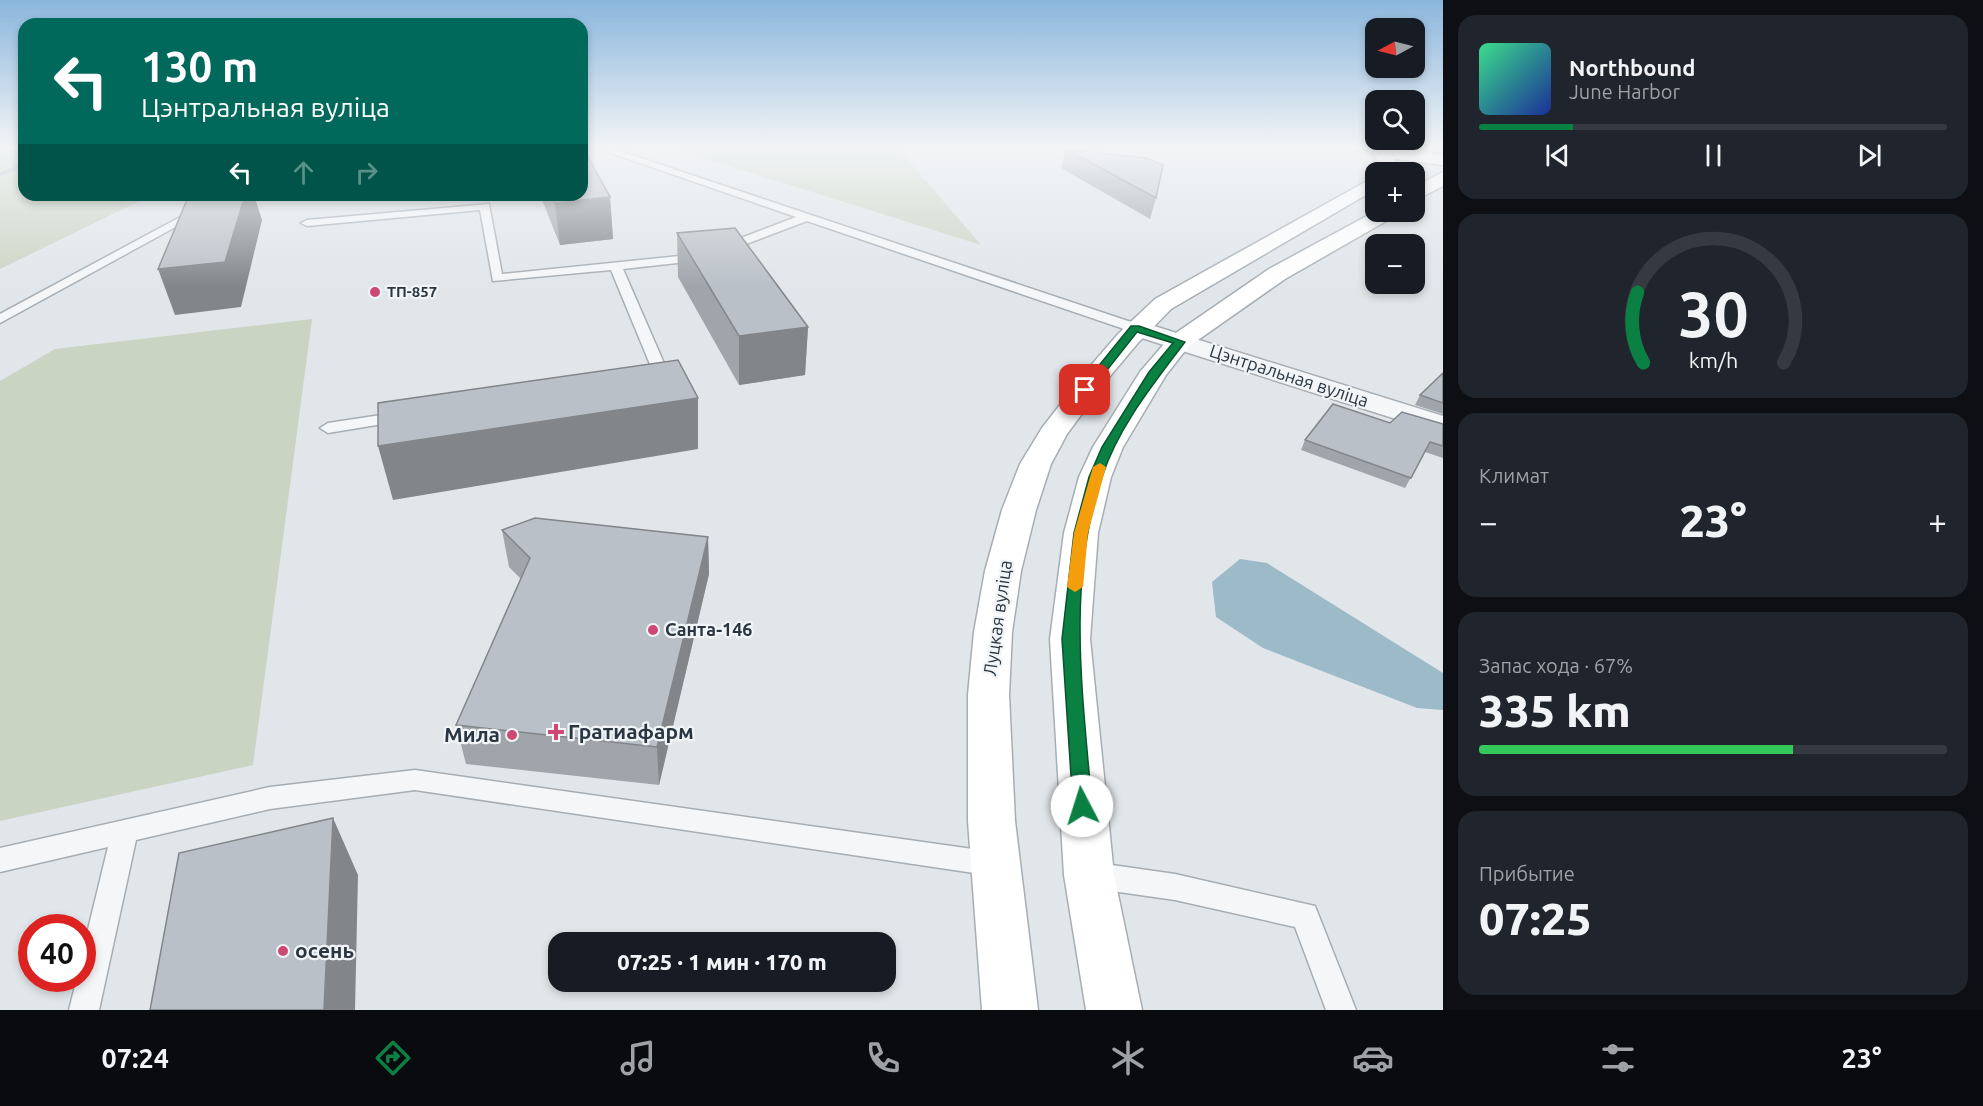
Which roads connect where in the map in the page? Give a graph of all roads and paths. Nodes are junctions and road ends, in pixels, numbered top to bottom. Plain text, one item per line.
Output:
1 (730, 192) edge
2 (1325, 192) edge
3 (218, 201) edge
4 (807, 218) junction
5 (1370, 222) edge
6 (307, 223) dead end
7 (616, 266) junction
8 (0, 319) edge
9 (1135, 328) junction
10 (1179, 342) junction
11 (640, 380) edge
12 (420, 414) edge
13 (1443, 425) edge
14 (328, 428) dead end
15 (125, 832) junction
16 (0, 860) edge
17 (996, 864) junction
18 (1089, 875) junction
19 (84, 1010) edge
20 (1010, 1010) edge
21 (1114, 1010) edge
22 (1341, 1010) edge

1 - 4 lane
2 - 9 street, Луцкая вуліца
3 - 8 lane
4 - 7 lane
4 - 9 lane
5 - 10 street
6 - 7 lane
7 - 11 lane
9 - 10 street, Цэнтральная вуліца
9 - 17 street, Луцкая вуліца
10 - 13 street, Цэнтральная вуліца
10 - 18 street
12 - 14 lane
15 - 16 lane
15 - 17 lane
15 - 19 lane
17 - 20 street, Луцкая вуліца
18 - 21 street
18 - 22 lane

